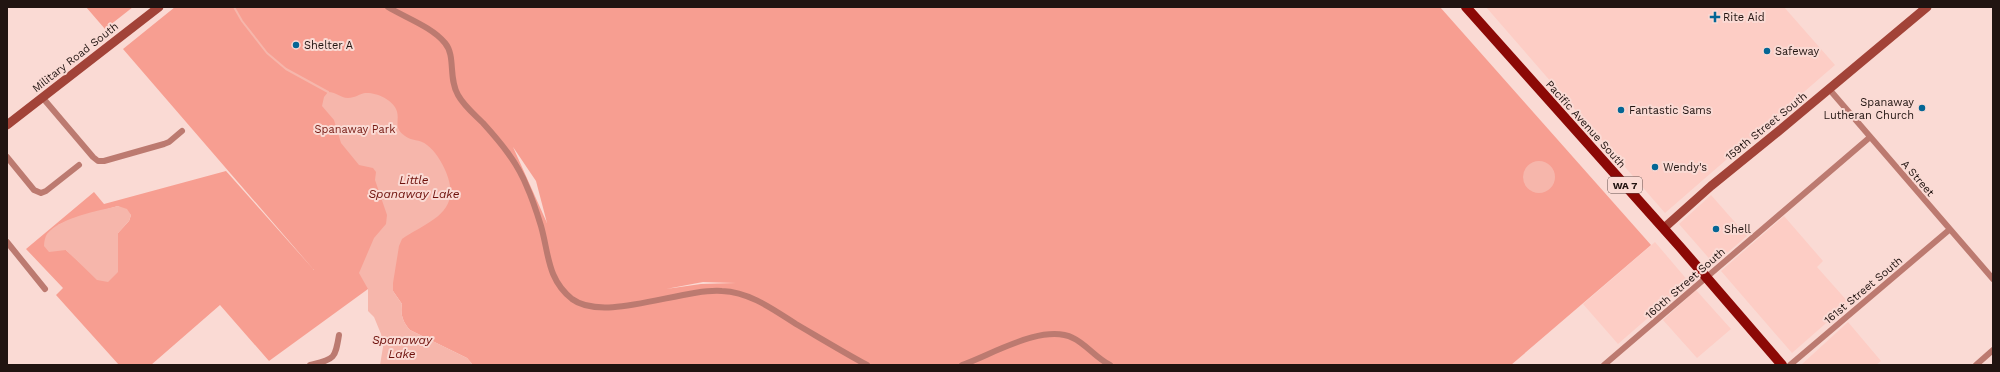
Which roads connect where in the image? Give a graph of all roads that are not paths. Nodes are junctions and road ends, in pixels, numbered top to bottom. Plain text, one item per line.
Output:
1 (159, 7) edge
2 (388, 7) edge
3 (1466, 7) edge
4 (1926, 7) edge
5 (1829, 89) junction
6 (42, 97) junction
7 (7, 125) edge
8 (182, 131) dead end
9 (1869, 138) junction
10 (7, 157) edge
11 (79, 165) dead end
12 (1664, 228) junction
13 (1949, 230) junction
14 (7, 242) edge
15 (1707, 277) junction
16 (1993, 279) edge
17 (45, 289) dead end
18 (339, 334) dead end
19 (1993, 350) edge
20 (310, 365) edge
21 (867, 365) edge
22 (962, 365) edge
23 (1110, 365) edge
24 (1604, 365) edge
25 (1782, 365) edge
26 (1790, 365) edge
27 (1976, 365) edge

1 - 6 street, Military Road South
2 - 21 street
3 - 12 main road, Pacific Avenue South / WA 7
4 - 5 street, 159th Street South
5 - 9 street, A Street
5 - 12 street, 159th Street South
6 - 7 street, Military Road South
6 - 8 street
9 - 13 street, A Street
9 - 15 street, 160th Street South
10 - 11 street
12 - 15 main road, Pacific Avenue South / WA 7
13 - 16 street, A Street
13 - 26 street, 161st Street South
14 - 17 street
15 - 24 street, 160th Street South
15 - 25 main road, Pacific Avenue South / WA 7
18 - 20 street
19 - 27 street
22 - 23 street

